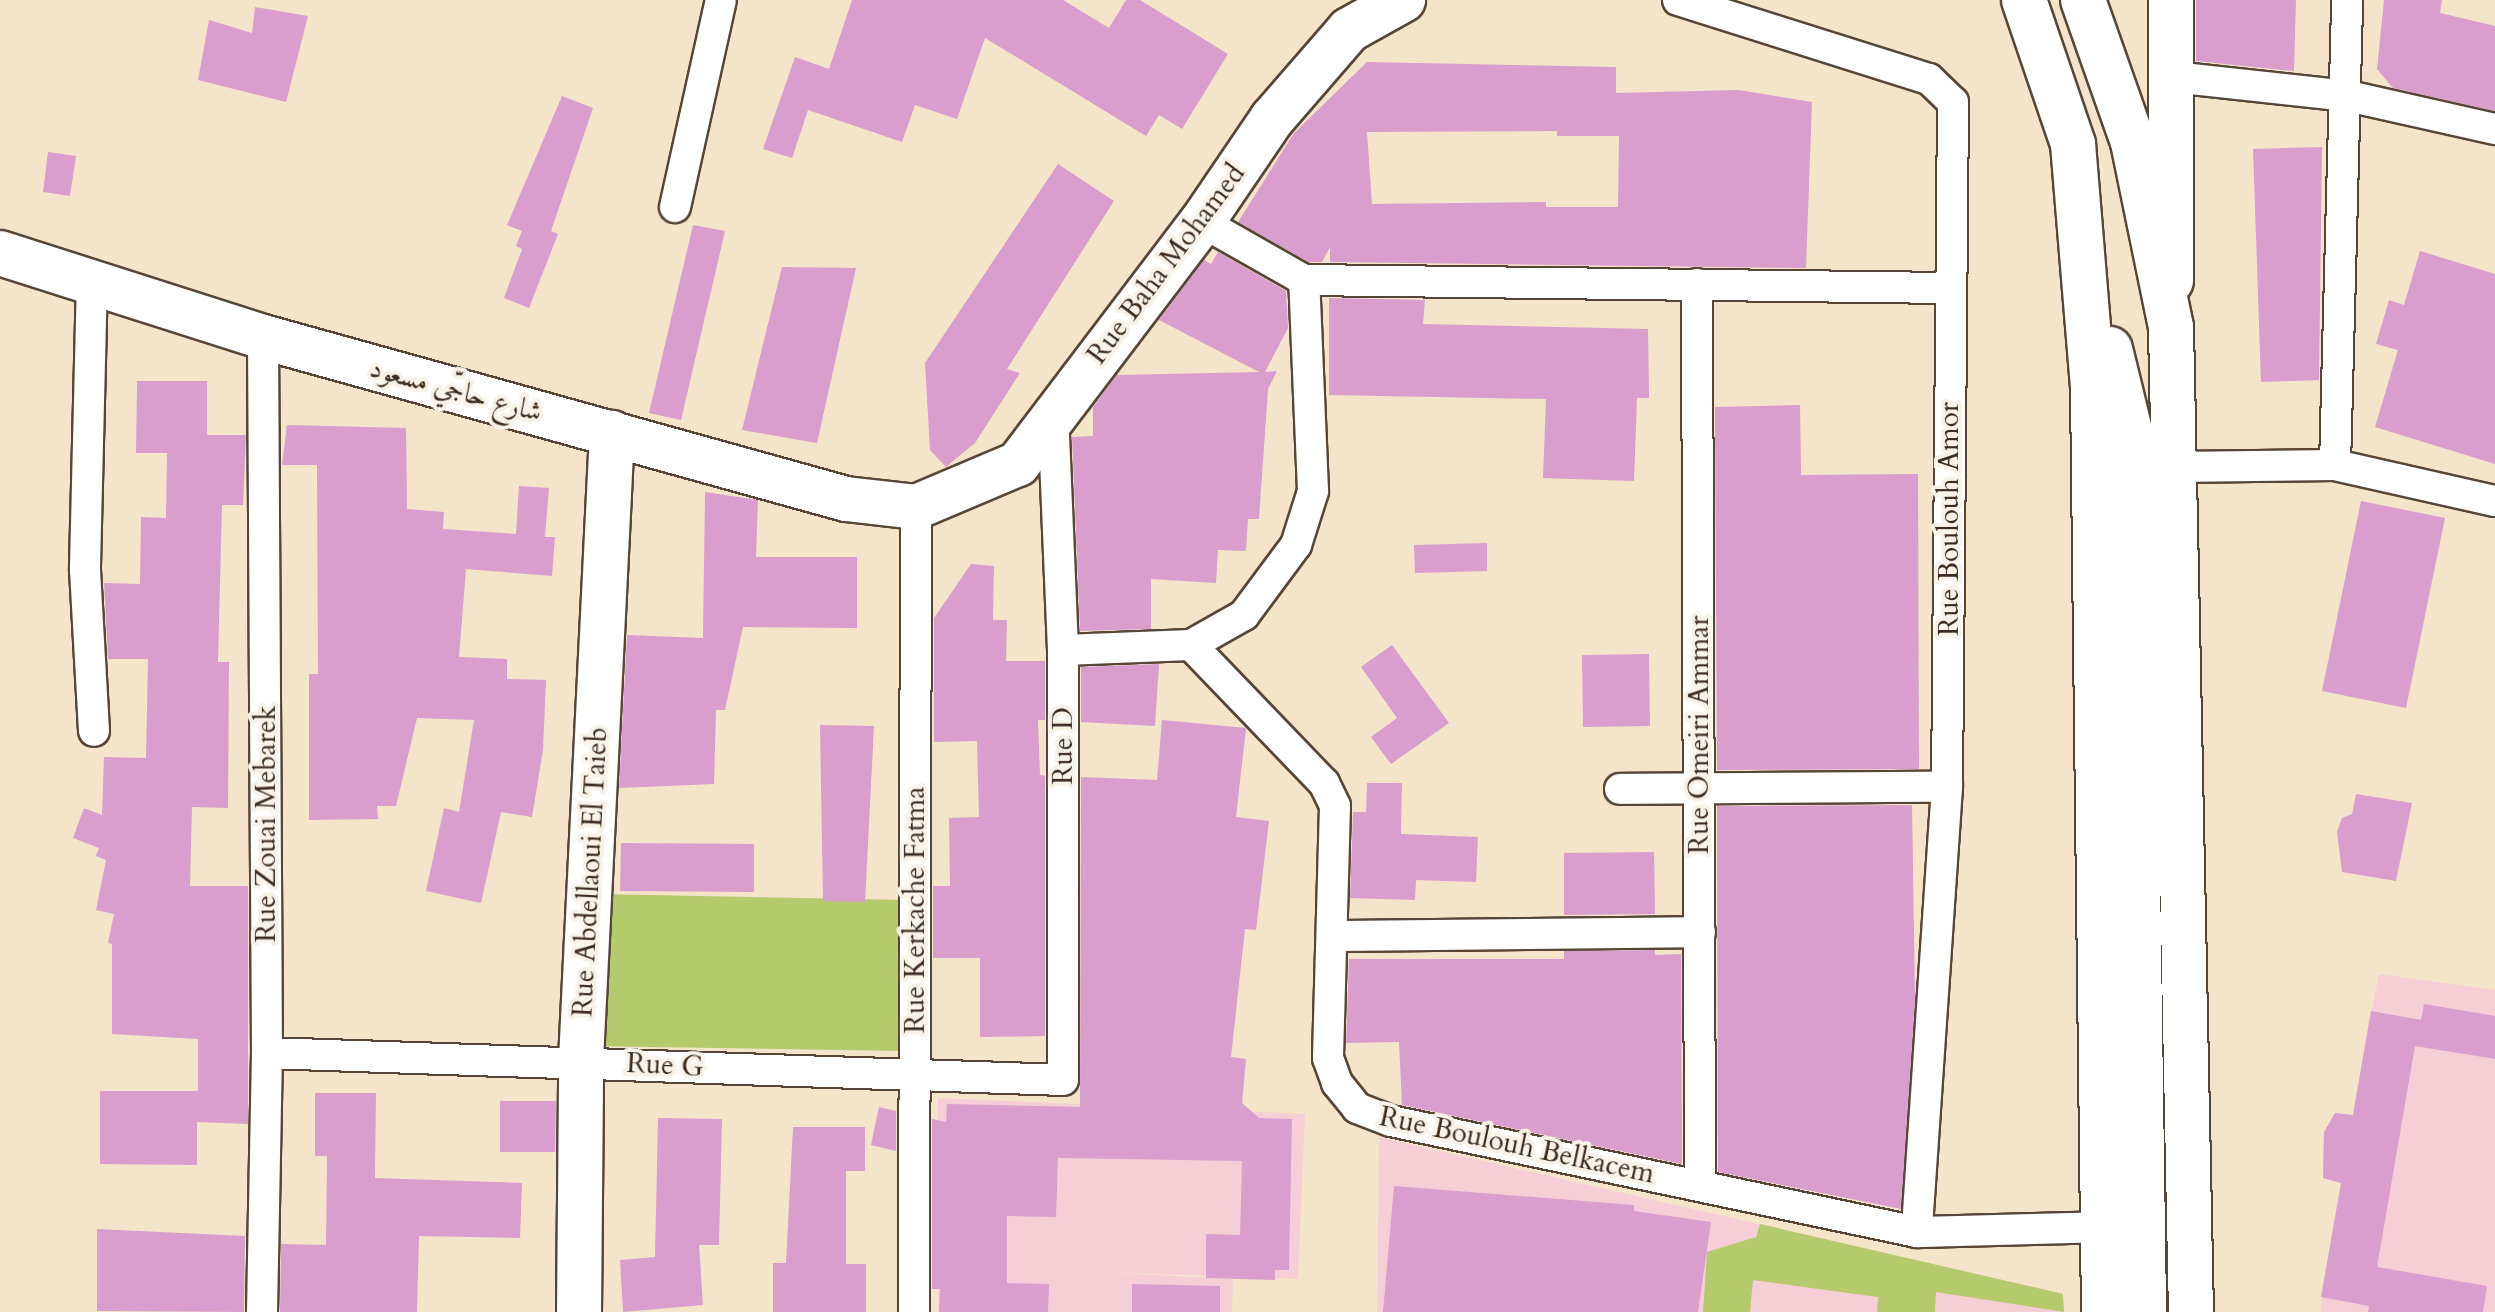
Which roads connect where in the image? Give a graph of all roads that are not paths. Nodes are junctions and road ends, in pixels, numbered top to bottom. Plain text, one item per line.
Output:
1 (721, 0) edge
2 (1403, 0) edge
3 (1678, 0) edge
4 (2024, 0) edge
5 (2083, 0) edge
6 (2171, 0) edge
7 (2347, 0) edge
8 (2173, 77) junction
9 (2348, 96) junction
10 (2495, 129) edge
11 (675, 207) dead end
12 (1202, 222) junction
13 (2081, 234) junction
14 (0, 253) edge
15 (92, 279) junction
16 (1304, 280) junction
17 (1697, 284) junction
18 (1951, 288) junction
19 (2171, 327) junction
20 (263, 337) junction
21 (1053, 412) junction
22 (612, 433) junction
23 (2335, 465) junction
24 (2175, 467) junction
25 (2495, 501) edge
26 (916, 507) junction
27 (1191, 645) junction
28 (1063, 650) junction
29 (94, 731) dead end
30 (1699, 787) junction
31 (1947, 787) junction
32 (1620, 789) dead end
33 (1700, 932) junction
34 (1332, 936) junction
35 (267, 1053) junction
36 (581, 1060) junction
37 (914, 1079) junction
38 (1063, 1080) joint
39 (1700, 1185) junction
40 (2103, 1227) junction
41 (1917, 1232) junction
42 (262, 1312) edge
43 (579, 1312) edge
44 (914, 1312) edge
45 (2104, 1312) edge
46 (2144, 1312) edge
47 (2191, 1312) edge

1 - 11 street
2 - 12 main road, Rue Baha Mohamed
3 - 18 street, Rue Boulouh Amor
4 - 13 main road
5 - 19 main road
6 - 8 main road
7 - 9 street
8 - 9 street
8 - 19 main road
9 - 10 street
9 - 23 street
12 - 16 street
12 - 21 main road, Rue Baha Mohamed
13 - 40 main road
13 - 46 main road
14 - 15 main road, شارع حاجّي مسعود
15 - 20 main road, شارع حاجّي مسعود
15 - 29 street
16 - 17 street
16 - 27 street
17 - 18 street
17 - 30 street, Rue Omeiri Ammar
18 - 31 street, Rue Boulouh Amor
19 - 24 main road
20 - 22 main road, شارع حاجّي مسعود
20 - 35 street, Rue Zouai Mebarek
21 - 26 main road, Rue Baha Mohamed
21 - 28 street, Rue D
22 - 26 main road, شارع حاجّي مسعود
22 - 36 main road, Rue Abdellaoui El Taieb
23 - 24 street
23 - 25 street
24 - 47 main road
26 - 37 street, Rue Kerkache Fatma
27 - 28 street
27 - 34 street, Rue Boulouh Belkacem
28 - 38 street, Rue D
30 - 31 street
30 - 32 street
30 - 33 street, Rue Omeiri Ammar
31 - 41 street, Rue Boulouh Amor
33 - 34 street
33 - 39 street, Rue Omeiri Ammar
34 - 39 street, Rue Boulouh Belkacem
35 - 36 street, Rue G
35 - 42 street, Rue Zouai Mebarek
36 - 37 street, Rue G
36 - 43 main road, Rue Abdellaoui El Taieb
37 - 38 street, Rue G
37 - 44 street, Rue Kerkache Fatma
39 - 41 street, Rue Boulouh Belkacem
40 - 41 street, Rue Boulouh Belkacem
40 - 45 main road

